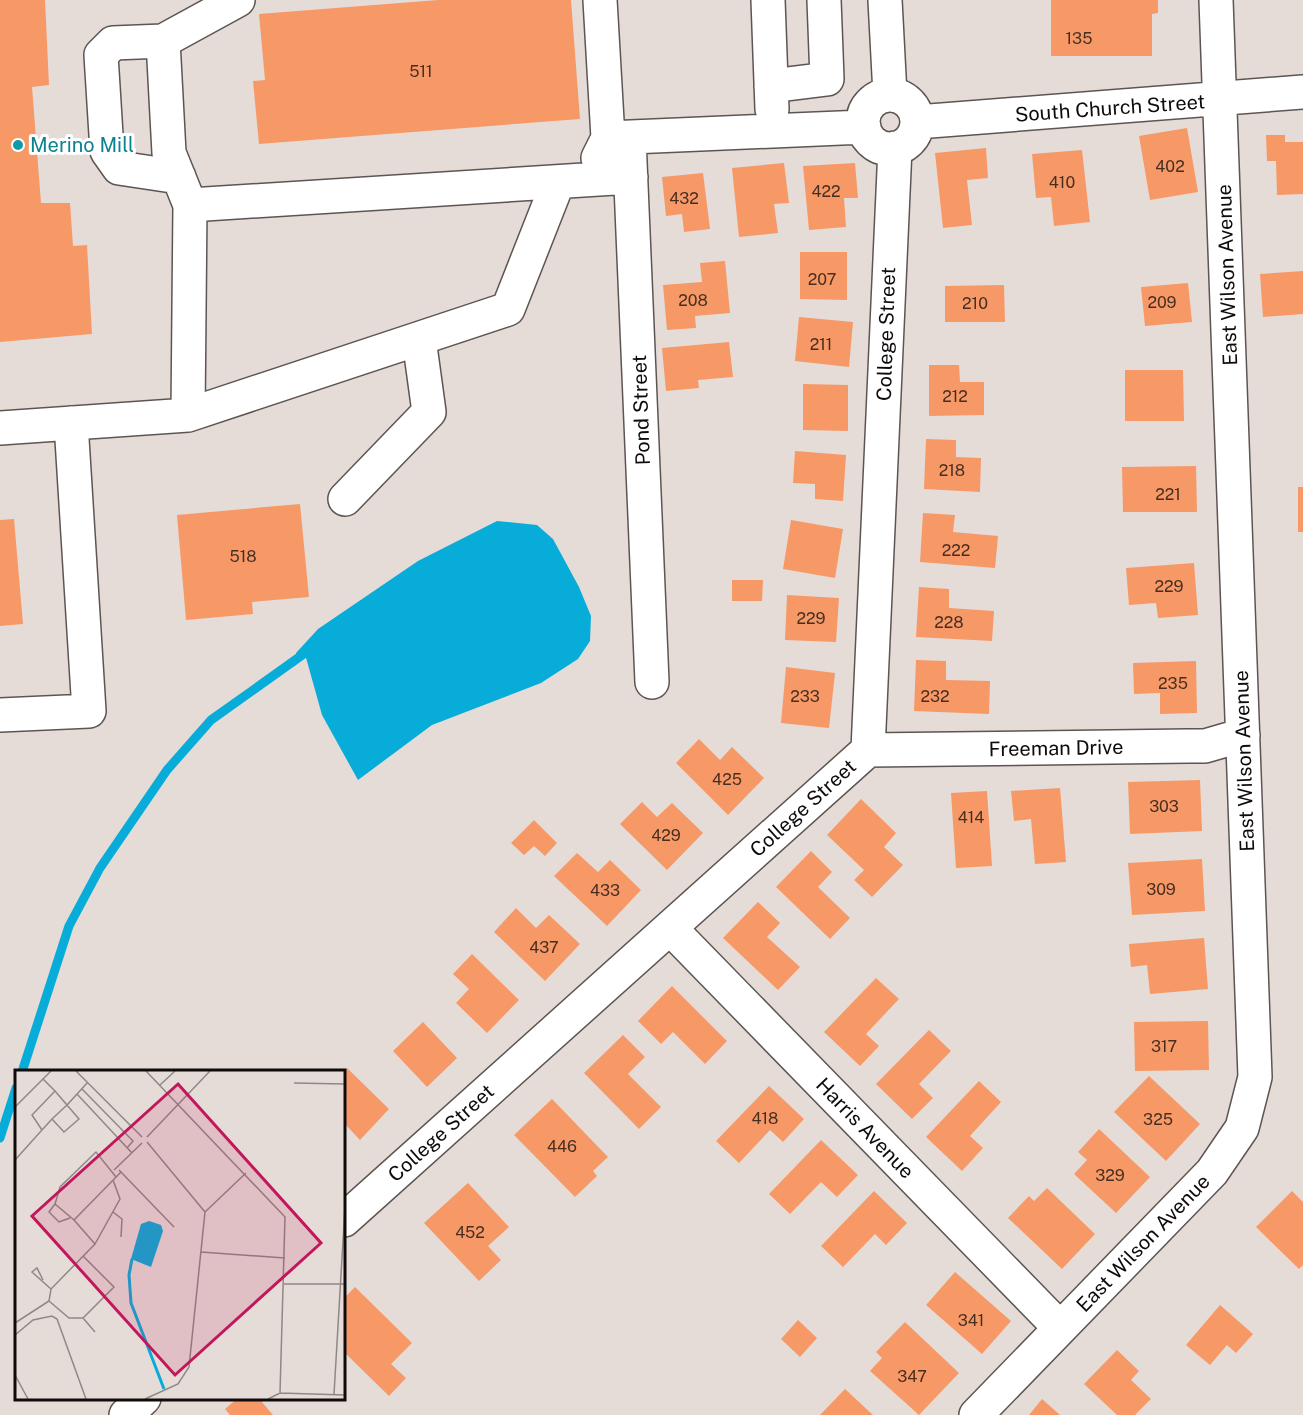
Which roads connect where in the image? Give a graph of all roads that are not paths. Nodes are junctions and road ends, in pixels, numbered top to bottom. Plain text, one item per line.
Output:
1 (238, 0) edge
2 (600, 0) edge
3 (768, 0) edge
4 (824, 0) edge
5 (885, 0) edge
6 (1216, 0) edge
7 (163, 41) junction
8 (771, 86) junction
9 (1303, 92) edge
10 (890, 95) junction
11 (1221, 99) junction
12 (917, 122) junction
13 (864, 127) junction
14 (774, 132) junction
15 (619, 138) junction
16 (895, 148) junction
17 (631, 177) junction
18 (573, 181) junction
19 (184, 191) junction
20 (419, 339) junction
21 (188, 415) junction
22 (71, 423) junction
23 (0, 428) edge
24 (345, 499) dead end
25 (652, 682) dead end
26 (0, 715) edge
27 (1243, 735) junction
28 (868, 750) junction
29 (670, 928) junction
30 (345, 1219) edge
31 (1060, 1328) junction
32 (142, 1400) edge
33 (126, 1415) edge
34 (976, 1415) edge

1 - 7 street
2 - 15 street, Pond Street
3 - 8 street
4 - 8 street
5 - 10 street
6 - 11 street, East Wilson Avenue
7 - 19 street
7 - 19 street
8 - 14 street
9 - 11 street, South Church Street
10 - 12 street
10 - 13 street
11 - 12 street, South Church Street
11 - 27 street, East Wilson Avenue
12 - 16 street
13 - 14 street
13 - 16 street
14 - 15 street
15 - 17 street, Pond Street
15 - 18 street
16 - 28 street, College Street
17 - 18 street
17 - 25 street, Pond Street
18 - 19 street
18 - 20 street
19 - 21 street
20 - 21 street
20 - 24 street
21 - 22 street
22 - 23 street
22 - 26 street
27 - 28 street, Freeman Drive
27 - 31 street, East Wilson Avenue
28 - 29 street, College Street
29 - 30 street, College Street
29 - 31 street, Harris Avenue
31 - 34 street, East Wilson Avenue
32 - 33 street

